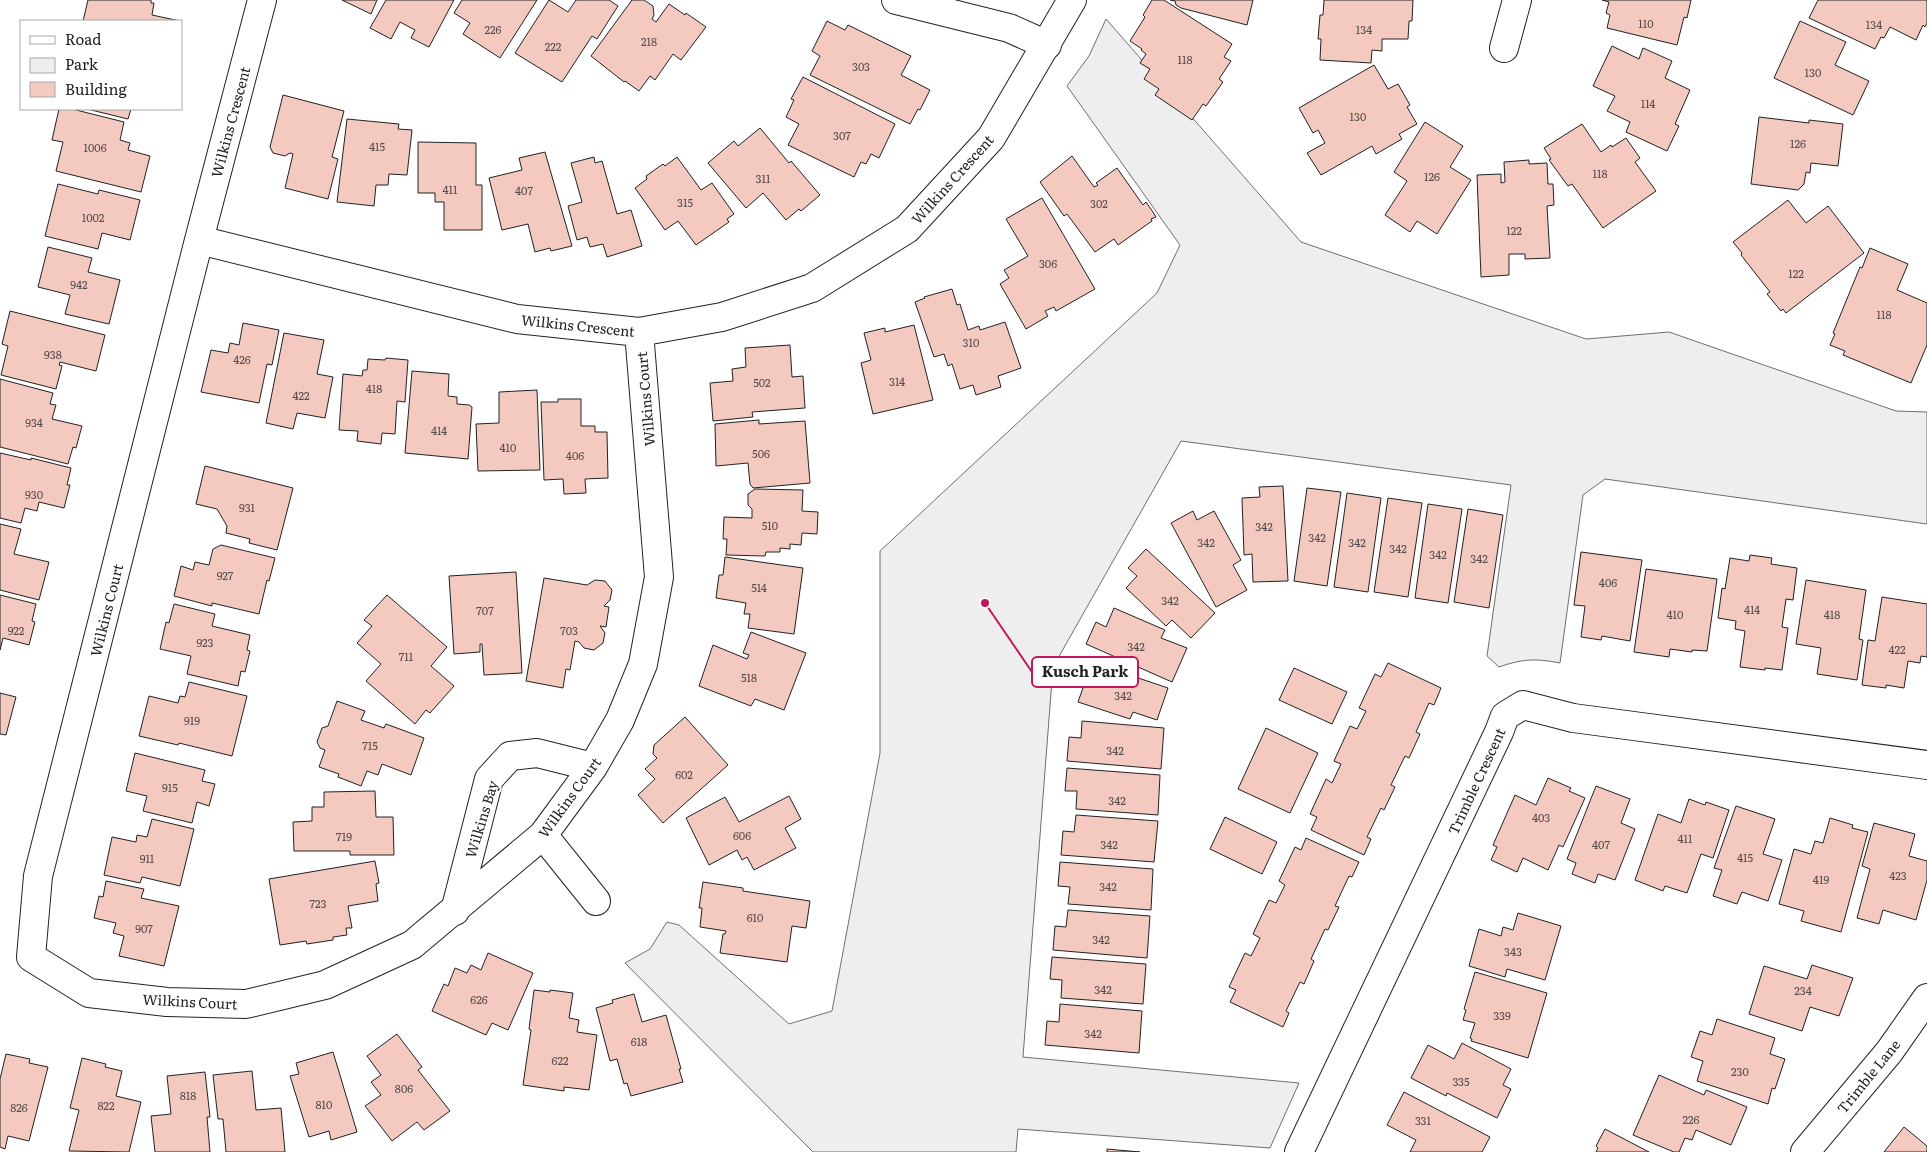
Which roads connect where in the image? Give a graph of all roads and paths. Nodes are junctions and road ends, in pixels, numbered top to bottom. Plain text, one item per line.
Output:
1 (262, 0) edge
2 (896, 0) edge
3 (1072, 0) edge
4 (1517, 0) edge
5 (1047, 45) junction
6 (1504, 48) dead end
7 (199, 240) junction
8 (639, 332) junction
9 (1927, 764) edge
10 (593, 767) junction
11 (543, 835) junction
12 (596, 901) dead end
13 (454, 911) junction
14 (1927, 998) edge
15 (1299, 1152) edge
16 (1805, 1152) edge

1 - 7 street, Wilkins Crescent
2 - 5 street
3 - 5 street, Wilkins Crescent
4 - 6 street
5 - 8 street, Wilkins Crescent
7 - 8 street, Wilkins Crescent
7 - 13 street, Wilkins Court
8 - 10 street, Wilkins Court
9 - 15 street, Trimble Crescent
10 - 11 street, Wilkins Court
10 - 13 street, Wilkins Bay
11 - 12 street
11 - 13 street, Wilkins Court
14 - 16 street, Trimble Lane

